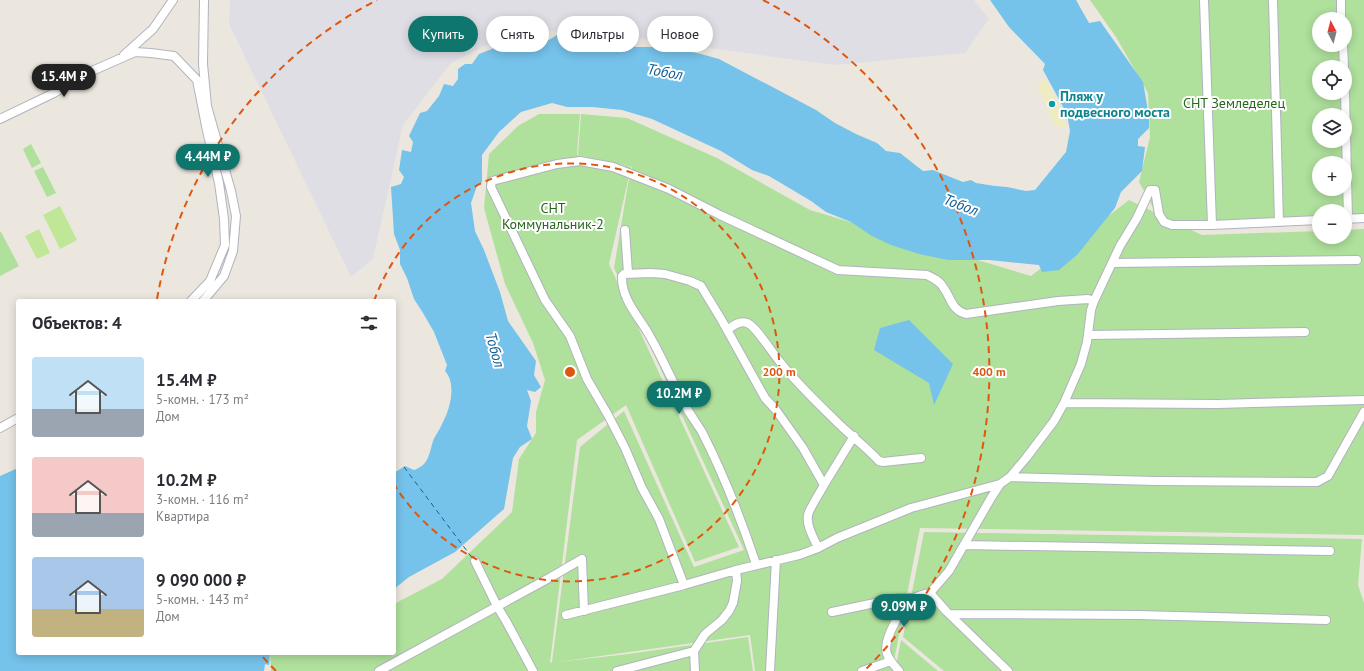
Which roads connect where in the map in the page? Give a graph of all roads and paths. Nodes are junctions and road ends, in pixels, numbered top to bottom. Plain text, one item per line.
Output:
1 (173, 0) edge
2 (204, 0) edge
3 (1204, 0) edge
4 (1273, 0) edge
5 (1341, 0) edge
6 (1341, 12) edge
7 (119, 59) junction
8 (1345, 100) edge
9 (0, 119) edge
10 (1347, 204) edge
11 (1364, 218) edge
12 (1352, 219) edge
13 (1312, 220) edge
14 (1279, 222) junction
15 (1212, 225) junction
16 (624, 230) dead end
17 (1357, 260) dead end
18 (1112, 263) junction
19 (628, 274) junction
20 (193, 299) edge
21 (205, 299) edge
22 (1094, 300) junction
23 (727, 330) junction
24 (1305, 332) dead end
25 (1088, 335) junction
26 (1364, 400) edge
27 (1064, 403) junction
28 (1364, 412) edge
29 (16, 419) edge
30 (0, 428) edge
31 (854, 436) junction
32 (921, 458) dead end
33 (1010, 477) junction
34 (1000, 484) junction
35 (824, 485) junction
36 (964, 545) junction
37 (818, 548) junction
38 (1330, 551) dead end
39 (776, 560) junction
40 (475, 561) dead end
41 (756, 564) junction
42 (736, 570) junction
43 (684, 585) junction
44 (930, 592) junction
45 (914, 598) junction
46 (497, 606) junction
47 (584, 611) junction
48 (832, 612) dead end
49 (950, 614) junction
50 (566, 615) dead end
51 (1326, 620) dead end
52 (694, 651) junction
53 (891, 661) junction
54 (379, 671) edge
55 (533, 671) edge
56 (617, 671) edge
57 (695, 671) edge
58 (770, 671) edge
59 (862, 671) edge
60 (899, 671) edge
61 (1008, 671) edge

1 - 7 street
2 - 21 street
3 - 15 street
4 - 14 street
5 - 6 street
7 - 9 street
7 - 20 street
8 - 10 street
11 - 12 street
13 - 14 street
14 - 15 street
15 - 18 street
16 - 19 street
17 - 18 street
18 - 22 street
19 - 23 street
19 - 41 street
22 - 25 street
22 - 43 street
23 - 31 street
23 - 35 street
24 - 25 street
25 - 27 street
26 - 27 street
27 - 33 street
28 - 33 street
29 - 30 street
31 - 32 street
31 - 35 street
33 - 34 street
34 - 36 street
34 - 37 street
35 - 37 street
36 - 38 street
36 - 44 street
37 - 39 street
39 - 41 street
39 - 58 street
40 - 46 street
41 - 42 street
42 - 43 street
42 - 52 street
43 - 47 street
44 - 45 street
44 - 49 street
45 - 48 street
45 - 53 street
46 - 47 street
46 - 54 street
46 - 55 street
47 - 50 street
49 - 51 street
49 - 61 street
52 - 56 street
52 - 57 street
53 - 59 street
53 - 60 street

